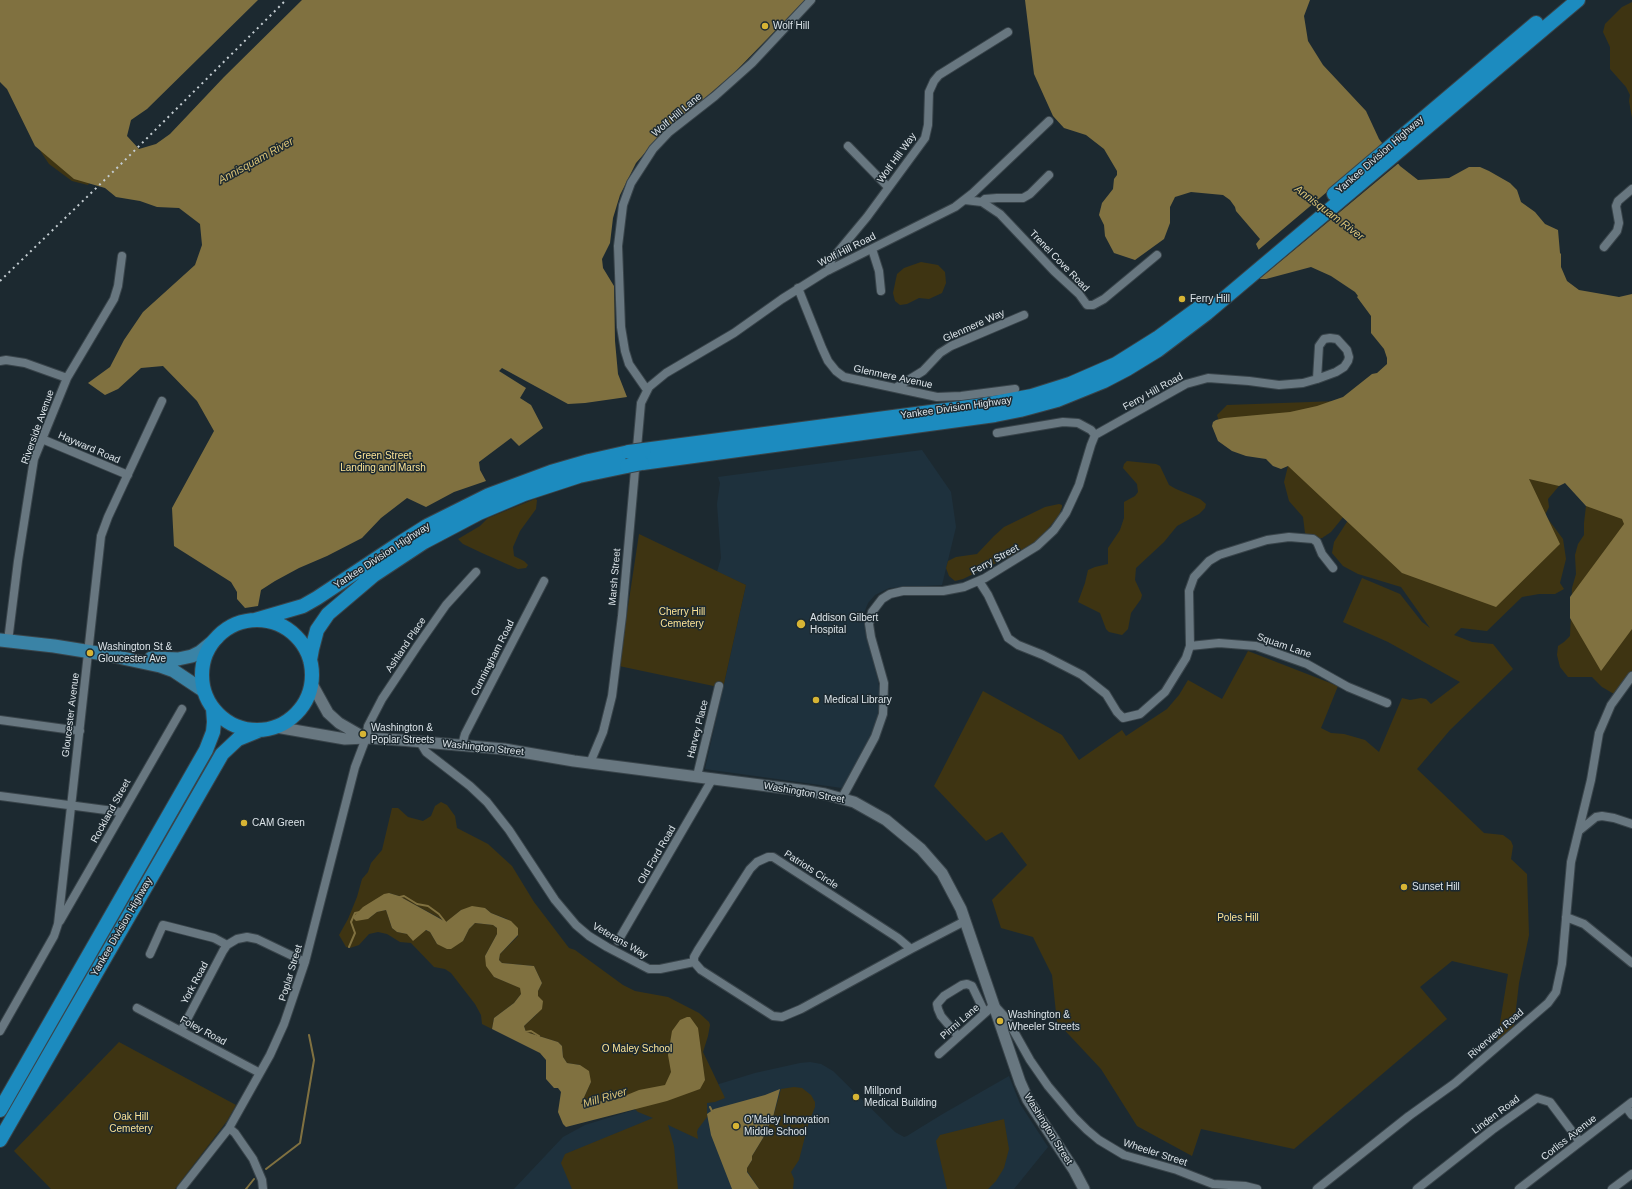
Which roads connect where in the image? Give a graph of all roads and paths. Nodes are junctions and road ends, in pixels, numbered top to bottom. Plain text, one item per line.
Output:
1 (811, 0) edge
2 (1563, 0) edge
3 (1578, 0) edge
4 (1008, 32) dead end
5 (1434, 115) junction
6 (1049, 121) dead end
7 (848, 146) dead end
8 (1049, 175) dead end
9 (888, 187) junction
10 (1632, 188) edge
11 (965, 200) junction
12 (982, 202) junction
13 (1604, 247) dead end
14 (872, 248) junction
15 (1157, 255) dead end
16 (122, 256) dead end
17 (829, 270) junction
18 (798, 288) junction
19 (881, 291) dead end
20 (1024, 315) dead end
21 (0, 361) edge
22 (67, 378) junction
23 (1318, 379) junction
24 (897, 387) junction
25 (1014, 389) dead end
26 (647, 390) junction
27 (162, 401) dead end
28 (997, 433) dead end
29 (1096, 435) junction
30 (42, 439) junction
31 (628, 459) junction
32 (128, 475) junction
33 (1333, 568) dead end
34 (476, 572) dead end
35 (544, 581) dead end
36 (979, 581) junction
37 (255, 620) junction
38 (217, 638) junction
39 (4, 640) edge
40 (1190, 646) junction
41 (89, 652) junction
42 (104, 654) junction
43 (147, 658) joint
44 (310, 660) junction
45 (1632, 676) edge
46 (312, 684) junction
47 (719, 686) dead end
48 (204, 691) junction
49 (1387, 703) dead end
50 (213, 708) junction
51 (182, 709) dead end
52 (0, 720) edge
53 (276, 727) junction
54 (260, 730) junction
55 (80, 731) junction
56 (366, 738) junction
57 (420, 742) junction
58 (462, 745) junction
59 (590, 762) junction
60 (697, 776) junction
61 (713, 778) junction
62 (0, 796) edge
63 (842, 798) junction
64 (70, 806) junction
65 (121, 812) junction
66 (1632, 824) edge
67 (1579, 830) junction
68 (1566, 918) junction
69 (965, 922) junction
70 (58, 924) junction
71 (618, 941) dead end
72 (227, 945) junction
73 (911, 949) junction
74 (150, 954) dead end
75 (305, 962) junction
76 (694, 962) junction
77 (1632, 963) edge
78 (994, 1006) junction
79 (137, 1008) dead end
80 (985, 1013) junction
81 (1, 1026) edge
82 (181, 1031) junction
83 (958, 1036) junction
84 (939, 1054) dead end
85 (260, 1073) junction
86 (1629, 1104) edge
87 (0, 1110) edge
88 (1632, 1115) edge
89 (229, 1128) junction
90 (0, 1140) edge
91 (1580, 1142) junction
92 (1632, 1174) edge
93 (181, 1189) edge
94 (264, 1189) edge
95 (1084, 1189) edge
96 (1257, 1189) edge
97 (1317, 1189) edge
98 (1417, 1189) edge
99 (1519, 1189) edge
100 (1612, 1189) edge

1 - 26 street, Wolf Hill Lane
2 - 5 highway, Yankee Division Highway
3 - 5 highway, Yankee Division Highway
4 - 9 street, Wolf Hill Way
5 - 31 highway, Yankee Division Highway, bridge
6 - 11 street, Wolf Hill Road
7 - 9 street
8 - 12 street
9 - 17 street, Wolf Hill Way
10 - 13 street
11 - 12 street, Trenel Cove Road
11 - 14 street, Wolf Hill Road
12 - 15 street, Trenel Cove Road
14 - 17 street, Wolf Hill Road
14 - 19 street
16 - 22 street, Riverside Avenue
17 - 18 street, Wolf Hill Road
18 - 24 street, Glenmere Avenue
18 - 26 street, Wolf Hill Road
20 - 24 street, Glenmere Way
21 - 22 street
22 - 30 street, Riverside Avenue
23 - 23 street, Ferry Hill Road
23 - 29 street, Ferry Hill Road
24 - 25 street, Glenmere Avenue
26 - 59 street, Marsh Street
27 - 32 street, Gloucester Avenue
28 - 29 street
29 - 36 street, Ferry Street
30 - 32 street, Hayward Road
30 - 39 street, Riverside Avenue
31 - 37 highway, Yankee Division Highway
31 - 44 highway, Yankee Division Highway
32 - 41 street, Gloucester Avenue
33 - 40 street
34 - 56 street, Ashland Place
35 - 58 street, Cunningham Road
36 - 40 street
36 - 63 street, Ferry Street
37 - 38 highway
37 - 44 highway
38 - 43 main road
38 - 48 highway
39 - 41 main road
40 - 49 street, Squam Lane
41 - 42 main road
41 - 55 street, Gloucester Avenue
42 - 43 main road
42 - 48 main road
44 - 46 highway
45 - 67 street, Riverview Road
46 - 53 highway
46 - 56 main road, Washington Street
47 - 60 street, Harvey Place
48 - 50 highway
50 - 54 highway
50 - 87 highway, Yankee Division Highway
51 - 65 street, Rockland Street
52 - 55 street
53 - 54 highway
53 - 56 main road, Washington Street
54 - 90 highway, Yankee Division Highway
55 - 64 street, Gloucester Avenue
56 - 57 main road, Washington Street
56 - 75 street, Poplar Street
57 - 58 main road, Washington Street
57 - 76 street, Veterans Way
58 - 59 main road, Washington Street
59 - 60 main road, Washington Street
60 - 61 main road, Washington Street
61 - 63 main road, Washington Street
61 - 71 street, Old Ford Road
62 - 64 street
63 - 69 main road, Washington Street
64 - 65 street
64 - 70 street, Gloucester Avenue
65 - 70 street, Rockland Street
66 - 67 street
67 - 68 street, Riverview Road
68 - 77 street
68 - 97 street, Riverview Road
69 - 73 street
69 - 78 main road, Washington Street
70 - 81 street, Gloucester Avenue
72 - 74 street
72 - 75 street
72 - 82 street, York Road
73 - 76 street
73 - 76 street, Patriots Circle
75 - 85 street, Poplar Street
78 - 80 street, Pirmi Lane
78 - 95 main road, Washington Street
78 - 96 street, Wheeler Street
79 - 82 street, Foley Road
80 - 83 street, Pirmi Lane
80 - 83 street
82 - 85 street, Foley Road
83 - 84 street, Pirmi Lane
85 - 89 street, Poplar Street
86 - 88 street
86 - 91 street, Corliss Avenue
89 - 93 street, Poplar Street
89 - 94 street
91 - 98 street, Linden Road
91 - 99 street, Corliss Avenue
92 - 100 street

